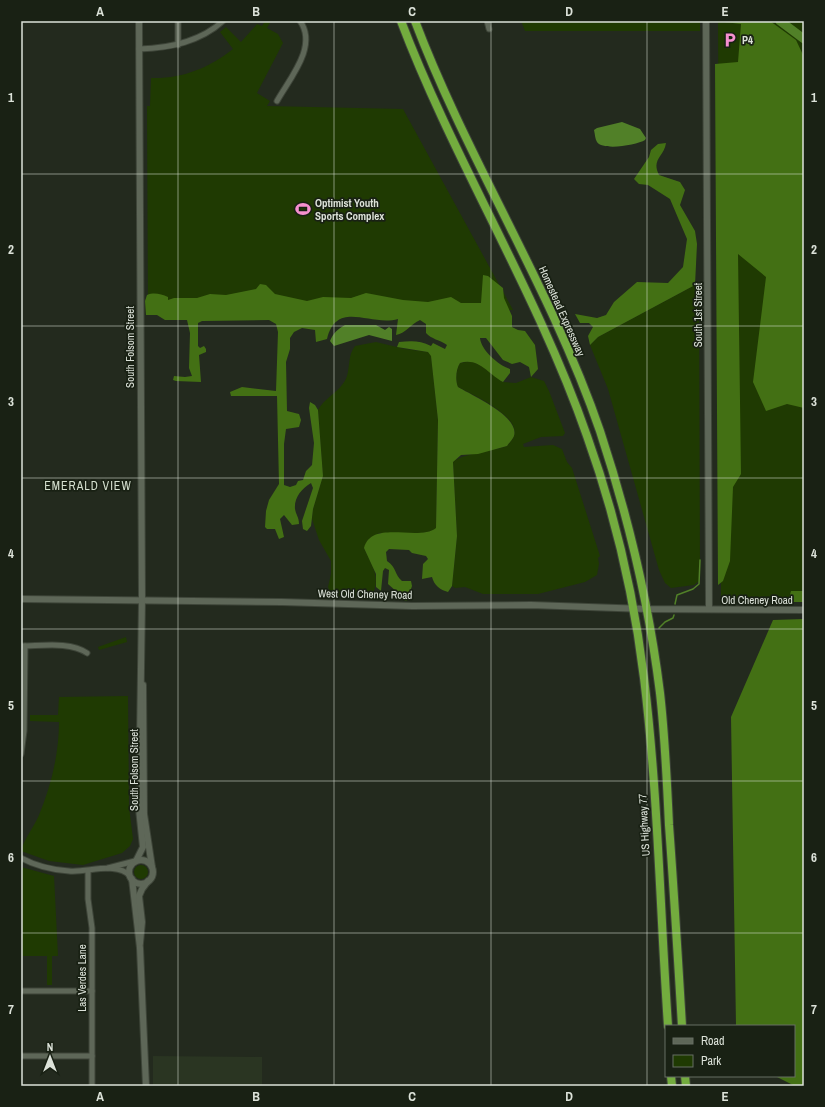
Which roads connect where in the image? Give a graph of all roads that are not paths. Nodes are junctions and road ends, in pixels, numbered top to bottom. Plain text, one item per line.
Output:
1 (139, 21) edge
2 (178, 21) edge
3 (223, 21) edge
4 (300, 21) edge
5 (401, 21) edge
6 (415, 21) edge
7 (487, 21) edge
8 (706, 21) edge
9 (489, 29) dead end
10 (178, 45) junction
11 (139, 49) junction
12 (278, 101) dead end
13 (21, 599) edge
14 (142, 599) junction
15 (633, 608) junction
16 (646, 609) junction
17 (709, 609) junction
18 (804, 610) edge
19 (635, 623) joint
20 (23, 646) edge
21 (87, 653) dead end
22 (141, 674) junction
23 (21, 754) edge
24 (21, 858) edge
25 (136, 861) junction
26 (152, 867) junction
27 (105, 869) junction
28 (88, 871) junction
29 (131, 877) junction
30 (148, 881) junction
31 (140, 948) junction
32 (21, 991) edge
33 (92, 991) junction
34 (668, 1025) edge
35 (682, 1025) edge
36 (21, 1056) edge
37 (92, 1056) junction
38 (92, 1086) edge
39 (146, 1086) edge

1 - 11 street, South Folsom Street
2 - 10 street
3 - 10 street
4 - 12 street
5 - 15 highway, Homestead Expressway
6 - 16 highway, Homestead Expressway
7 - 9 street
8 - 17 street, South 1st Street
10 - 11 street
11 - 14 street, South Folsom Street
13 - 14 street, West Old Cheney Road
14 - 15 street, West Old Cheney Road
14 - 22 street, South Folsom Street
15 - 16 street, West Old Cheney Road
15 - 19 highway, Homestead Expressway
16 - 17 street, West Old Cheney Road
16 - 35 highway, Homestead Expressway
17 - 18 street, Old Cheney Road
19 - 34 highway, US Highway 77
20 - 21 street
20 - 23 street
22 - 25 street, South Folsom Street
22 - 26 street, South Folsom Street
24 - 28 street
25 - 26 street
25 - 27 street
25 - 29 street
26 - 30 street
27 - 28 street
27 - 29 street
28 - 33 street, Las Verdes Lane
29 - 30 street
29 - 31 street
30 - 31 street
31 - 39 street
32 - 33 street
33 - 37 street, Las Verdes Lane
36 - 37 street
37 - 38 street, Las Verdes Lane

